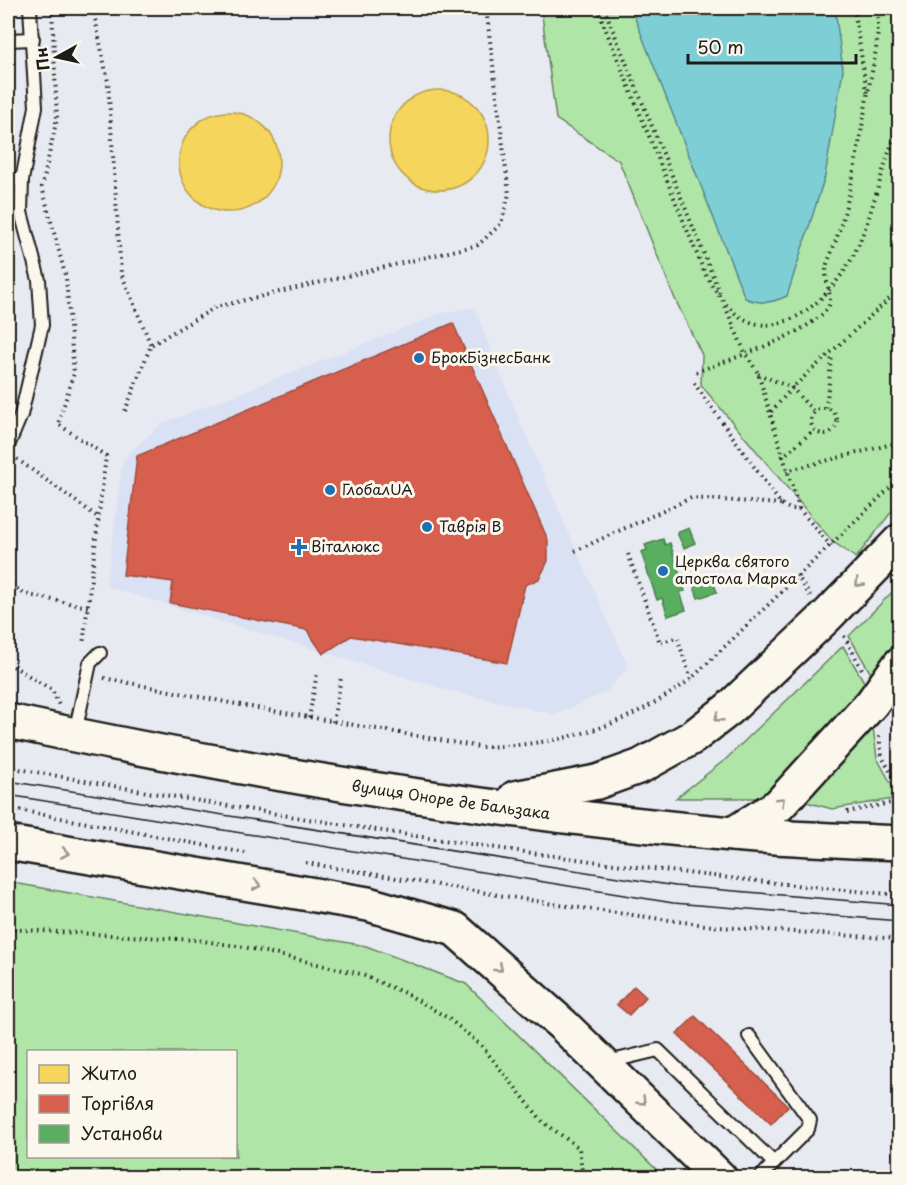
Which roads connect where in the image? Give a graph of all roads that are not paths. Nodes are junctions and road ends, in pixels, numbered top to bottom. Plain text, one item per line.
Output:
1 (30, 8) edge
2 (33, 39) junction
3 (8, 40) edge
4 (8, 178) edge
5 (22, 180) junction
6 (8, 446) edge
7 (900, 541) edge
8 (99, 653) dead end
9 (900, 664) edge
10 (8, 721) edge
11 (75, 735) junction
12 (479, 804) junction
13 (733, 834) junction
14 (8, 843) edge
15 (900, 843) edge
16 (749, 1036) dead end
17 (603, 1063) junction
18 (774, 1164) junction
19 (720, 1178) edge
20 (760, 1178) edge

1 - 2 lane
2 - 3 lane
2 - 5 lane
4 - 5 lane
5 - 6 lane
7 -> 12 street
8 - 11 lane
13 -> 9 street
10 - 11 street, вулиця Оноре де Бальзака
11 - 12 street, вулиця Оноре де Бальзака
12 - 13 street, вулиця Оноре де Бальзака
13 - 15 street, вулиця Оноре де Бальзака
14 -> 17 street
16 - 18 lane
17 - 18 lane
17 -> 19 street
18 - 20 lane

